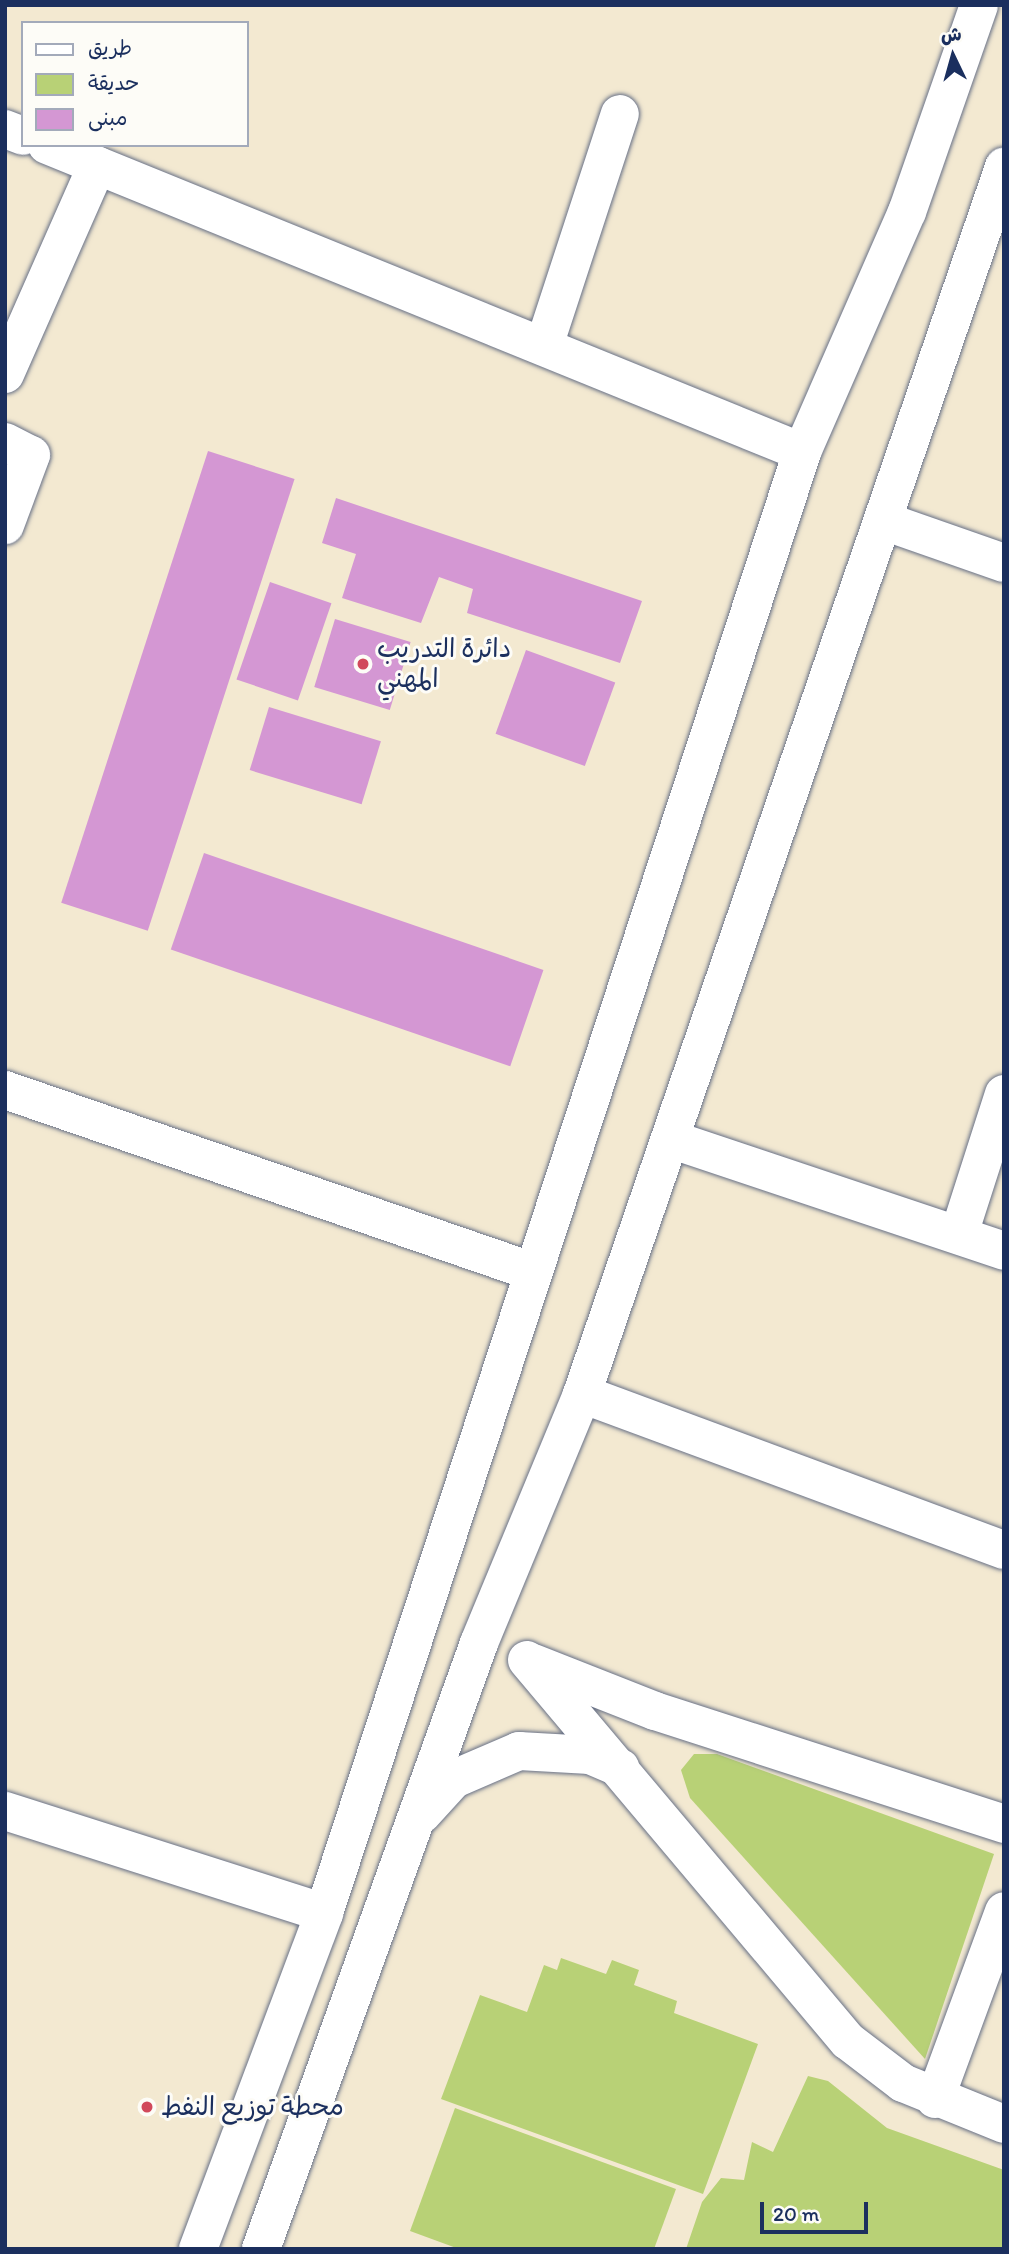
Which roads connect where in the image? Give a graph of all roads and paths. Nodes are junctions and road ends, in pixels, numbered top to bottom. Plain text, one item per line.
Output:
1 (979, 5) edge
2 (620, 114) dead end
3 (52, 147) edge
4 (97, 165) junction
5 (1004, 167) edge
6 (544, 346) junction
7 (5, 374) edge
8 (5, 442) edge
9 (802, 452) junction
10 (884, 521) junction
11 (5, 526) edge
12 (1004, 563) edge
13 (5, 1090) edge
14 (1004, 1094) edge
15 (670, 1139) junction
16 (959, 1234) junction
17 (1004, 1251) edge
18 (534, 1272) junction
19 (582, 1394) junction
20 (1004, 1550) edge
21 (479, 1643) junction
22 (527, 1660) junction
23 (655, 1711) junction
24 (616, 1762) junction
25 (5, 1811) edge
26 (1004, 1824) edge
27 (410, 1834) junction
28 (1004, 1911) edge
29 (324, 1913) junction
30 (935, 2098) junction
31 (253, 2104) junction
32 (307, 2122) junction
33 (1004, 2124) edge
34 (198, 2249) edge
35 (261, 2249) edge

1 - 9 street
2 - 6 street
3 - 4 street
4 - 6 street
4 - 7 street
5 - 10 street
6 - 9 street
8 - 11 street
9 - 18 street
10 - 12 street
10 - 15 street
13 - 18 street
14 - 16 street
15 - 16 street
15 - 19 street
16 - 17 street
18 - 29 street
19 - 20 street
19 - 21 street
21 - 22 street
21 - 27 street
22 - 23 street
22 - 24 street
23 - 24 street
23 - 26 street
24 - 27 street
24 - 30 street
25 - 29 street
27 - 32 street
28 - 30 street
29 - 31 street
30 - 33 street
31 - 32 street
31 - 34 street
32 - 35 street

